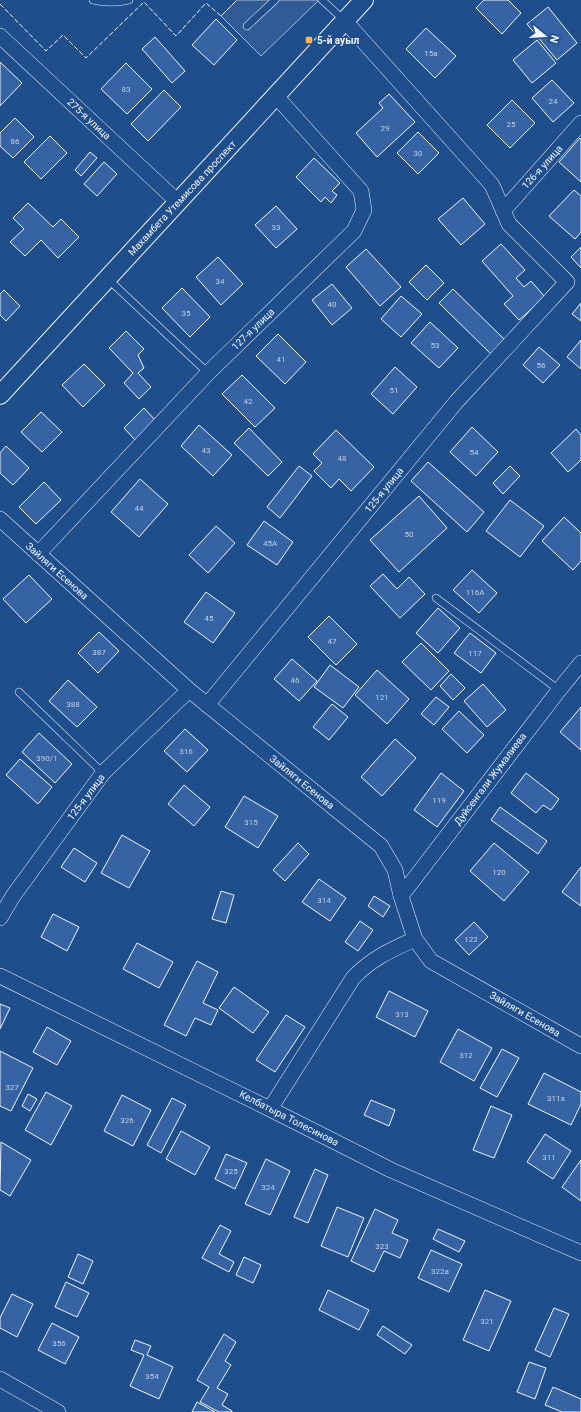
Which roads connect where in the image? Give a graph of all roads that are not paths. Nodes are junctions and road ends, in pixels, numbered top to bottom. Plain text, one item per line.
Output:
1 (93, 0) edge
2 (129, 0) edge
3 (275, 0) edge
4 (322, 0) edge
5 (364, 0) edge
6 (345, 21) junction
7 (247, 26) dead end
8 (0, 36) edge
9 (276, 96) junction
10 (581, 123) edge
11 (178, 202) junction
12 (503, 211) junction
13 (108, 279) junction
14 (574, 284) edge
15 (208, 373) junction
16 (0, 395) edge
17 (0, 519) edge
18 (38, 554) junction
19 (436, 598) dead end
20 (581, 663) edge
21 (189, 690) junction
22 (558, 690) junction
23 (19, 692) dead end
24 (207, 705) junction
25 (103, 773) junction
26 (401, 896) junction
27 (0, 918) edge
28 (415, 939) junction
29 (0, 976) edge
30 (581, 1046) edge
31 (270, 1108) junction
32 (581, 1253) edge
33 (0, 1379) edge
34 (58, 1412) edge

1 - 2 lane
3 - 7 lane
4 - 6 lane
5 - 6 street, Махамбета Утемисова проспект
6 - 9 street, Махамбета Утемисова проспект
6 - 12 street
8 - 11 street, 275-я улица
9 - 11 street, Махамбета Утемисова проспект
9 - 15 street, 127-я улица
10 - 12 street, 126-я улица
11 - 13 street, Махамбета Утемисова проспект
12 - 14 street
13 - 15 lane
13 - 16 street, Махамбета Утемисова проспект
14 - 24 street, 125-я улица
15 - 18 street, 127-я улица
17 - 18 street, Зайляги Есенова
18 - 21 street, Зайляги Есенова
19 - 22 lane
20 - 22 street, Дуйсенгали Жумалиева
21 - 24 street, Зайляги Есенова
21 - 25 street, 125-я улица
22 - 26 street, Дуйсенгали Жумалиева
23 - 25 lane
24 - 26 street, Зайляги Есенова
25 - 27 street, 125-я улица
26 - 28 street, Зайляги Есенова
28 - 30 street, Зайляги Есенова
28 - 31 street
29 - 31 street, Келбатыра Толесинова
31 - 32 street, Келбатыра Толесинова
33 - 34 street

